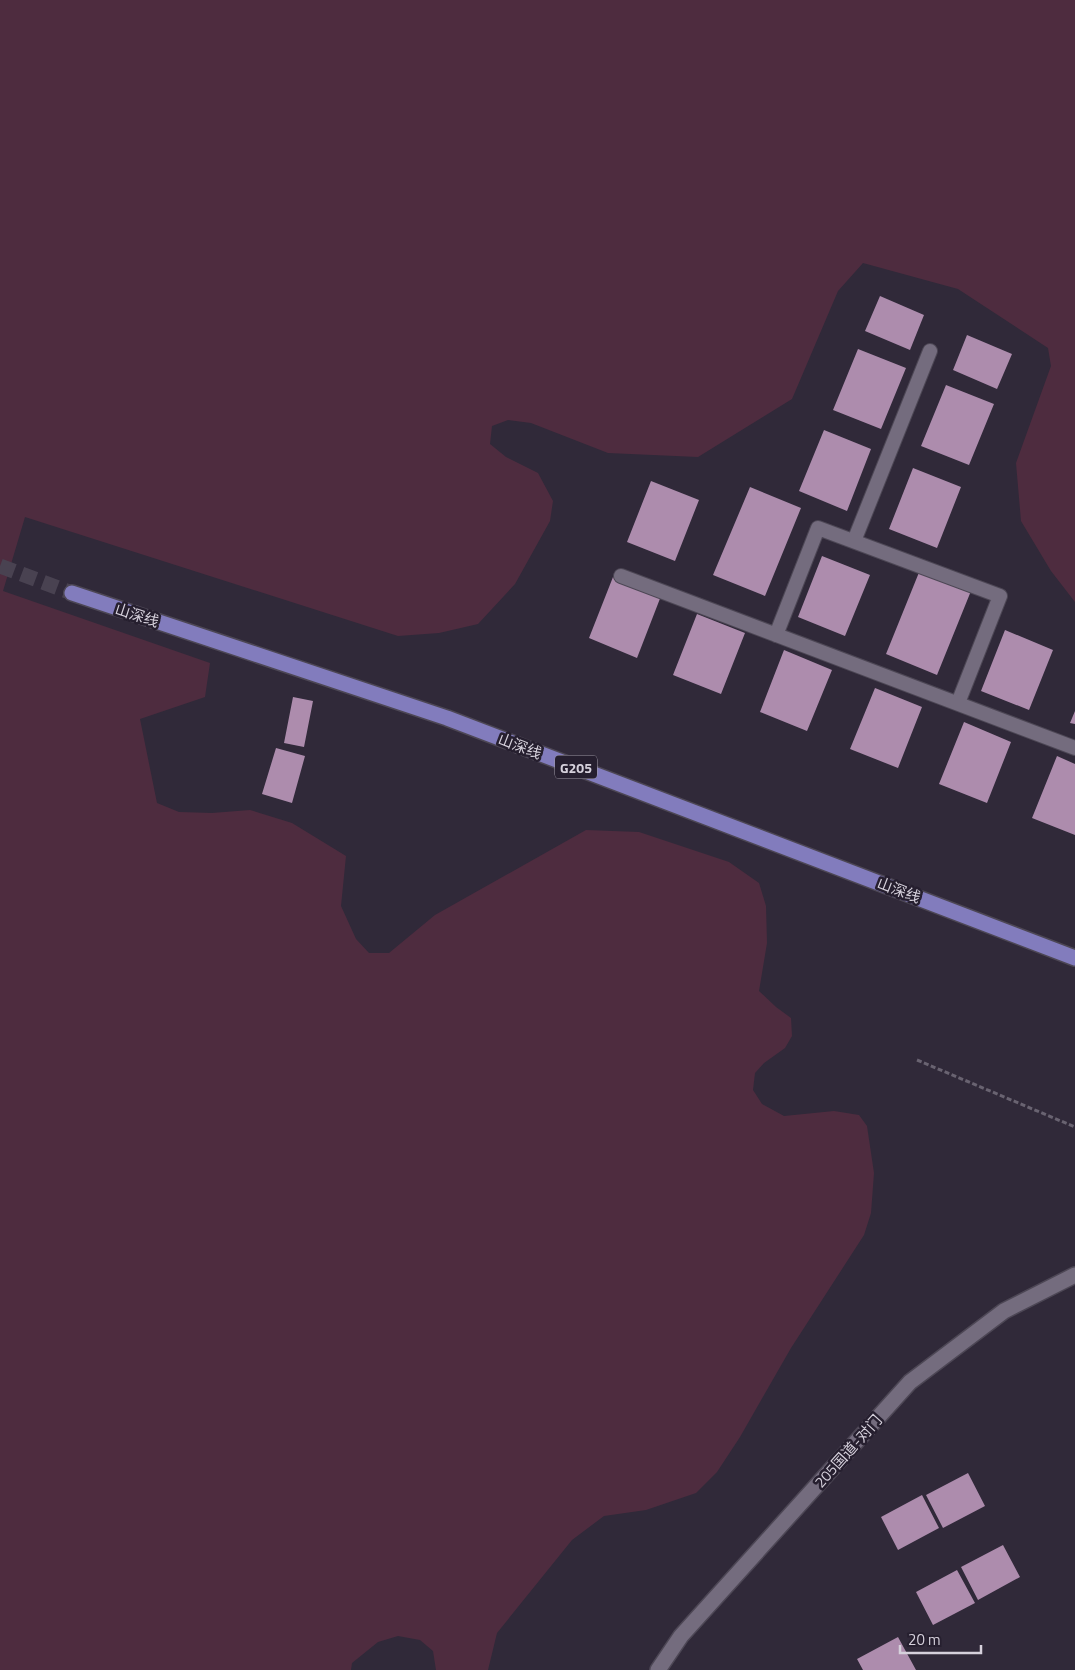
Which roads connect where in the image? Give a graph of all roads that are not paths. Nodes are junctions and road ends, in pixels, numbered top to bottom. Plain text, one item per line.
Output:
1 (930, 351) dead end
2 (854, 541) junction
3 (621, 576) dead end
4 (72, 593) tunnel mouth
5 (776, 635) junction
6 (958, 703) junction
7 (1075, 748) edge
8 (1075, 958) edge
9 (1075, 1275) edge
10 (658, 1670) edge

1 - 2 lane
2 - 5 lane
2 - 6 lane
3 - 5 lane
4 - 8 highway, 山深线 / G205
5 - 6 lane
6 - 7 lane
9 - 10 street, 205国道-对门

